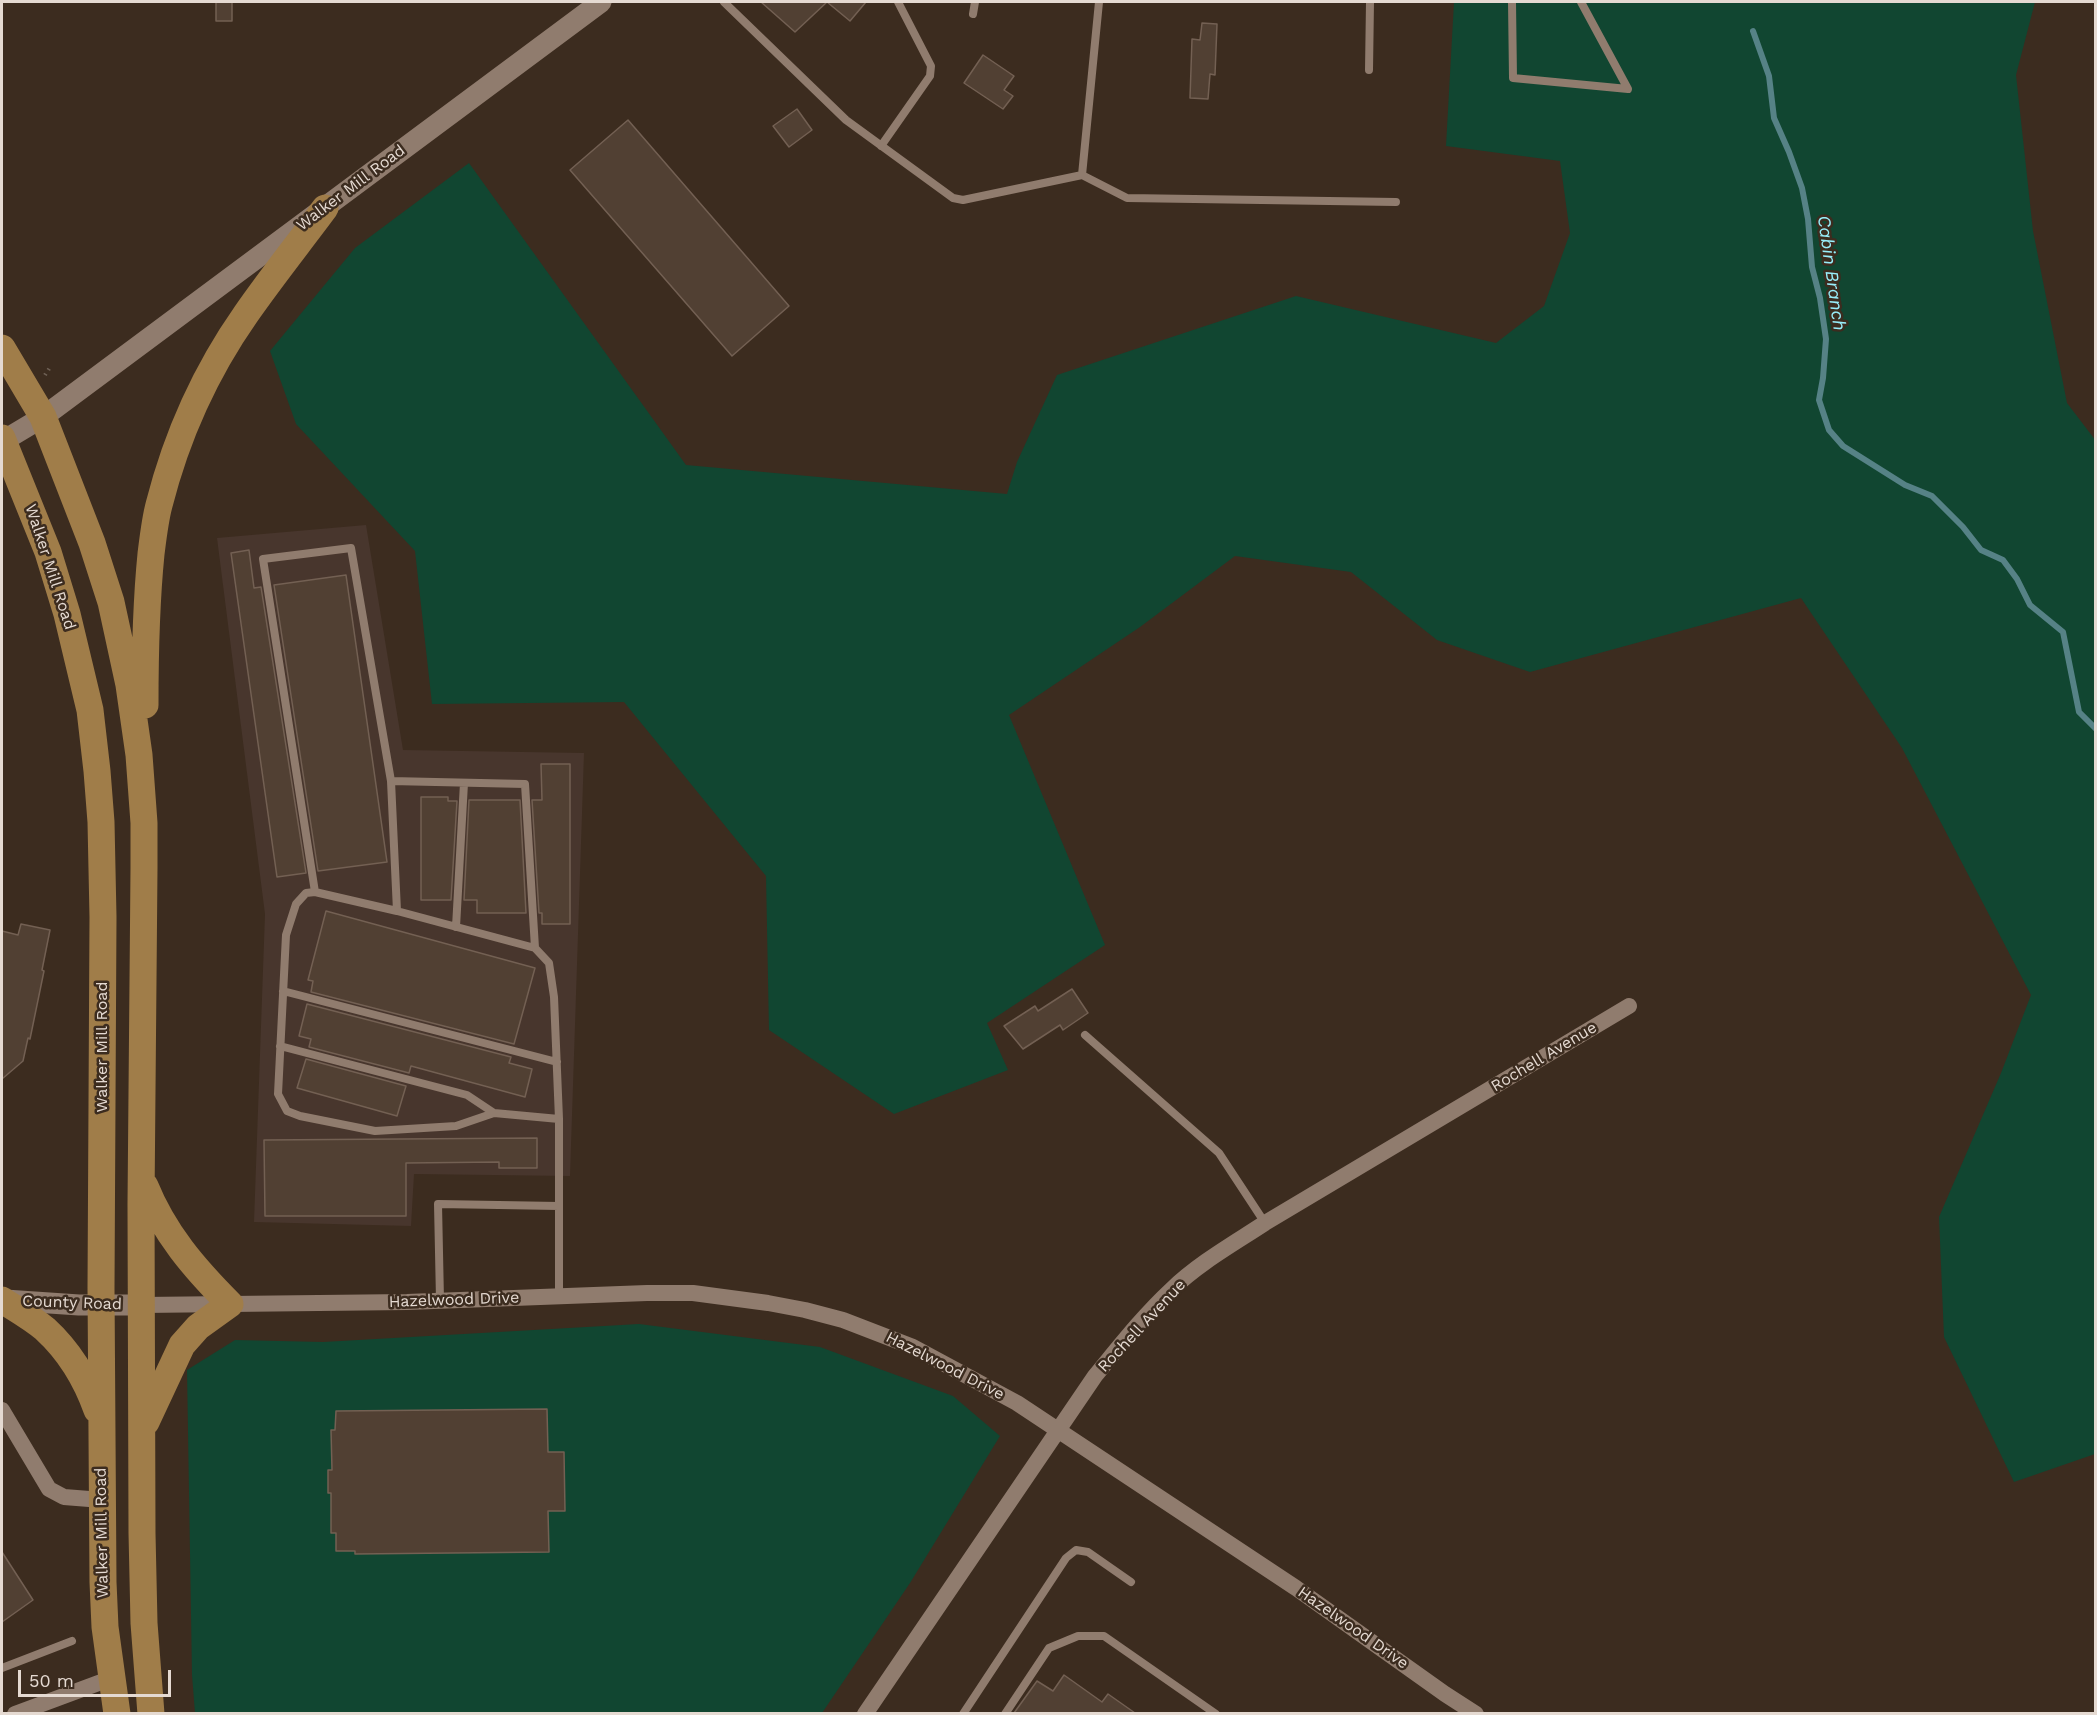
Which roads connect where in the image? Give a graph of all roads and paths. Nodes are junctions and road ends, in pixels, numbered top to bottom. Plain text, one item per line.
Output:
1 (601, 2) edge
2 (724, 2) edge
3 (898, 2) edge
4 (975, 2) edge
5 (1099, 2) edge
6 (1370, 2) edge
7 (1512, 2) edge
8 (1581, 2) edge
9 (973, 14) dead end
10 (1369, 70) dead end
11 (881, 146) junction
12 (1082, 175) junction
13 (1396, 202) dead end
14 (325, 208) junction
15 (2, 348) edge
16 (51, 366) dead end
17 (45, 375) dead end
18 (43, 417) junction
19 (2, 440) edge
20 (391, 781) junction
21 (464, 783) junction
22 (144, 823) junction
23 (315, 892) junction
24 (397, 911) junction
25 (456, 927) junction
26 (536, 948) junction
27 (283, 991) junction
28 (1629, 1006) dead end
29 (1085, 1035) dead end
30 (280, 1046) junction
31 (557, 1062) junction
32 (494, 1113) junction
33 (559, 1119) junction
34 (141, 1177) junction
35 (559, 1206) junction
36 (1265, 1223) junction
37 (558, 1296) junction
38 (2, 1300) edge
39 (440, 1300) junction
40 (230, 1304) junction
41 (101, 1305) junction
42 (142, 1305) junction
43 (2, 1410) edge
44 (101, 1422) junction
45 (1057, 1430) junction
46 (142, 1432) junction
47 (102, 1500) junction
48 (1131, 1582) dead end
49 (72, 1641) dead end
50 (2, 1668) edge
51 (112, 1678) junction
52 (15, 1713) edge
53 (117, 1713) edge
54 (151, 1713) edge
55 (865, 1713) edge
56 (963, 1713) edge
57 (1005, 1713) edge
58 (1216, 1713) edge
59 (1476, 1713) edge

1 - 14 street, Walker Mill Road
2 - 11 lane
3 - 11 lane
4 - 9 lane
5 - 12 lane
6 - 10 lane
7 - 8 lane
11 - 12 lane
12 - 13 lane
14 - 18 street, Walker Mill Road
14 - 22 main road
15 - 18 main road
16 - 17 path
18 - 19 street, Walker Mill Road
18 - 22 main road
19 - 41 main road, Walker Mill Road
20 - 21 lane
20 - 23 lane
20 - 24 lane
21 - 25 lane
21 - 26 lane
22 - 34 main road
23 - 24 lane
23 - 27 lane
24 - 25 lane
25 - 26 lane
26 - 31 lane
27 - 30 lane
27 - 31 lane
28 - 36 street, Rochell Avenue
29 - 36 lane
30 - 32 lane
30 - 32 lane
31 - 33 lane
32 - 33 lane
33 - 35 lane
34 - 40 main road
34 - 42 main road
35 - 37 lane
35 - 39 lane
36 - 45 street, Rochell Avenue
37 - 39 street, Hazelwood Drive
37 - 45 street, Hazelwood Drive
38 - 41 street, County Road
38 - 44 main road
39 - 40 street, Hazelwood Drive
40 - 42 street, Hazelwood Drive
40 - 46 main road
41 - 42 street, County Road
41 - 44 main road, Walker Mill Road
42 - 46 main road
43 - 47 street
44 - 47 main road, Walker Mill Road
45 - 55 street, Rochell Avenue
45 - 59 street, Hazelwood Drive
46 - 54 main road
47 - 51 main road, Walker Mill Road
48 - 56 lane
49 - 50 lane
51 - 52 street
51 - 53 main road, Walker Mill Road
57 - 58 lane

